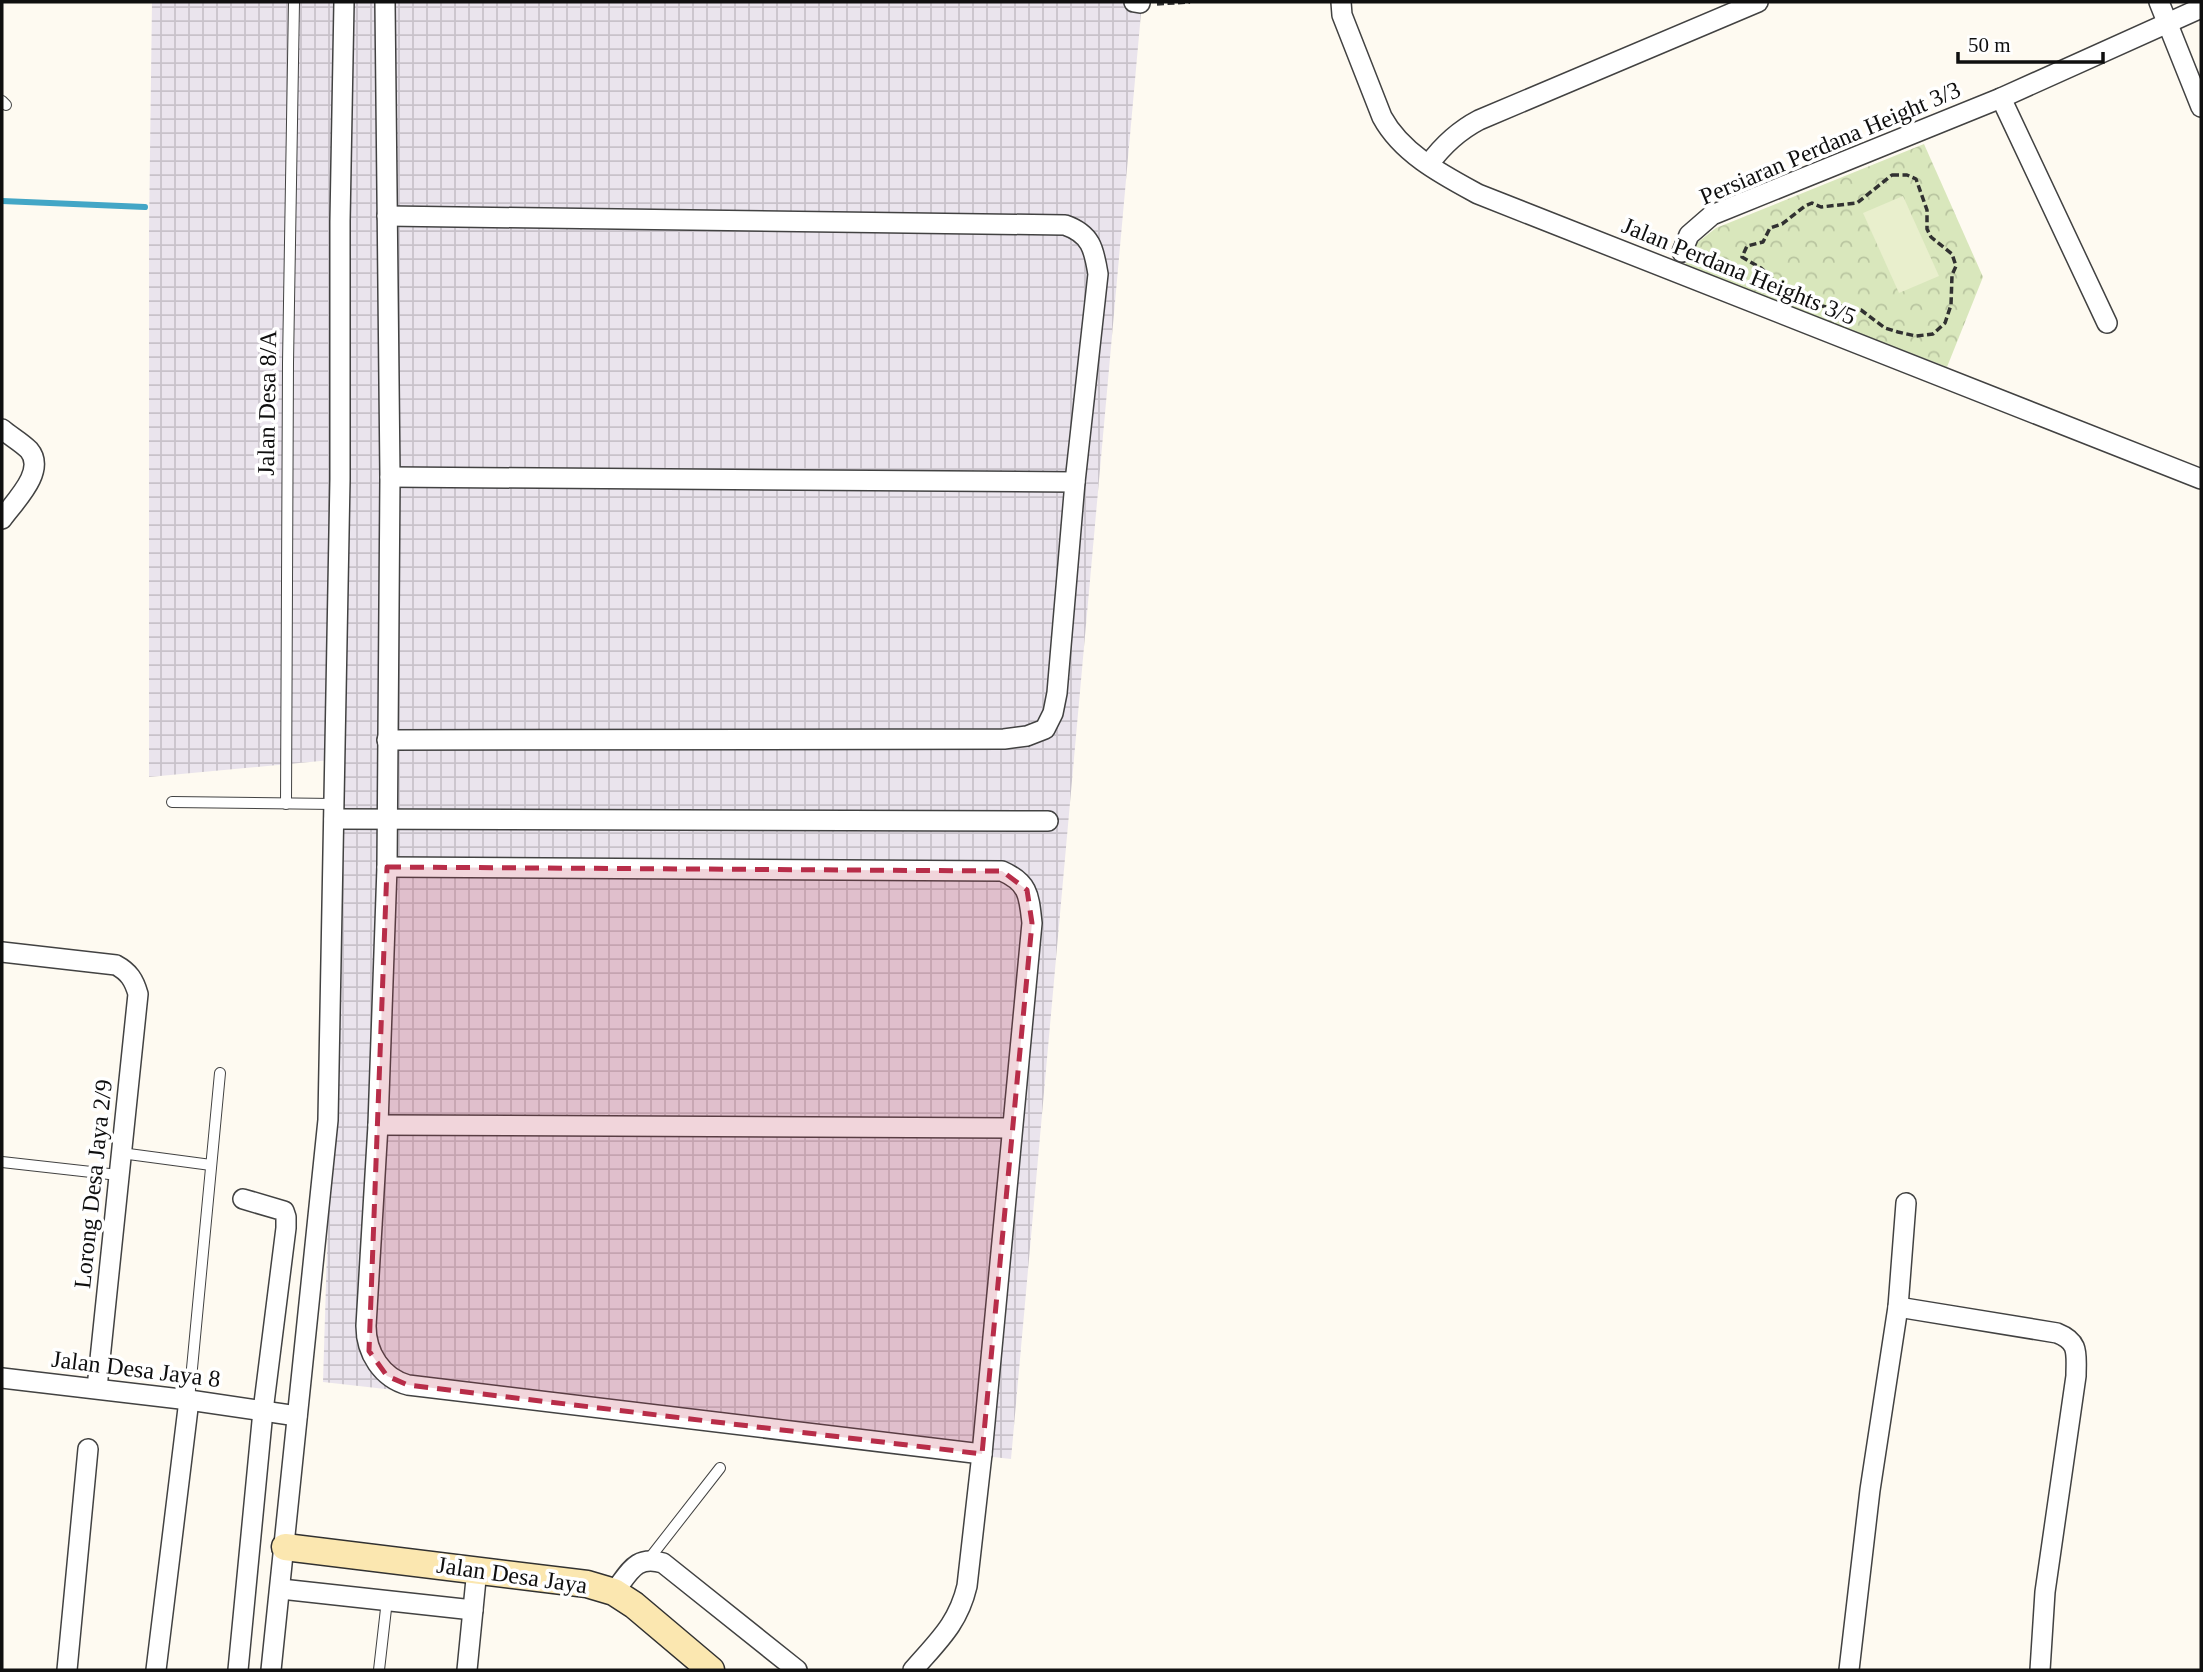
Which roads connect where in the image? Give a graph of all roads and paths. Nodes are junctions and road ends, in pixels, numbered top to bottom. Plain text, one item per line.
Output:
1 (295, 2) edge
2 (344, 2) edge
3 (385, 2) edge
4 (1137, 2) edge
5 (1189, 2) edge
6 (1758, 2) edge
7 (2159, 2) edge
8 (1342, 8) edge
9 (2201, 8) edge
10 (2167, 23) junction
11 (2001, 98) junction
12 (2201, 107) edge
13 (1429, 164) junction
14 (387, 216) junction
15 (1682, 252) dead end
16 (2107, 323) dead end
17 (1933, 334) joint
18 (2, 429) edge
19 (390, 477) junction
20 (2201, 479) edge
21 (1075, 482) junction
22 (2, 519) edge
23 (387, 740) junction
24 (172, 802) dead end
25 (286, 804) junction
26 (334, 812) junction
27 (387, 818) junction
28 (1048, 821) dead end
29 (387, 867) junction
30 (2, 952) edge
31 (220, 1073) dead end
32 (378, 1125) junction
33 (1012, 1128) junction
34 (120, 1153) junction
35 (2, 1162) edge
36 (211, 1165) junction
37 (118, 1175) junction
38 (243, 1199) dead end
39 (1906, 1203) dead end
40 (1898, 1307) junction
41 (2, 1378) edge
42 (97, 1388) junction
43 (189, 1400) junction
44 (263, 1411) junction
45 (297, 1416) junction
46 (88, 1449) dead end
47 (982, 1454) junction
48 (720, 1468) dead end
49 (285, 1547) junction
50 (649, 1559) junction
51 (477, 1569) junction
52 (281, 1589) junction
53 (614, 1592) junction
54 (387, 1600) junction
55 (473, 1610) junction
56 (67, 1670) edge
57 (156, 1670) edge
58 (238, 1670) edge
59 (271, 1670) edge
60 (379, 1670) edge
61 (467, 1670) edge
62 (711, 1670) edge
63 (797, 1670) edge
64 (913, 1670) edge
65 (1849, 1670) edge
66 (2040, 1670) edge

1 - 25 lane, Jalan Desa 8/A
2 - 26 street
3 - 14 street
4 - 5 path
6 - 13 street
7 - 10 street
8 - 13 street, Jalan Perdana Heights 3/5
9 - 10 street, Persiaran Perdana Height 3/3
10 - 11 street, Persiaran Perdana Height 3/3
10 - 12 street
11 - 15 street, Persiaran Perdana Height 3/3
11 - 16 street
13 - 20 street, Jalan Perdana Heights 3/5
14 - 19 street
14 - 21 street
17 - 17 path
18 - 22 street
19 - 21 street
19 - 23 street
21 - 23 street
23 - 27 street
24 - 25 lane
25 - 26 lane
26 - 27 street
26 - 45 street
27 - 28 street
27 - 29 street
29 - 32 street
29 - 33 street
30 - 34 street, Lorong Desa Jaya 2/9
31 - 36 lane
32 - 33 street
32 - 47 street
33 - 47 street
34 - 36 lane
34 - 37 street, Lorong Desa Jaya 2/9
35 - 37 lane
36 - 43 lane
37 - 42 street, Lorong Desa Jaya 2/9
38 - 44 street
39 - 40 street
40 - 65 street
40 - 66 street
41 - 42 street, Jalan Desa Jaya 8
42 - 43 street, Jalan Desa Jaya 8
43 - 44 street, Jalan Desa Jaya 8
43 - 57 street
44 - 45 street, Jalan Desa Jaya 8
44 - 58 street
45 - 49 street
46 - 56 street
47 - 64 street
48 - 50 lane
49 - 51 street, Jalan Desa Jaya
49 - 52 street
50 - 53 street
50 - 63 street
51 - 53 street, Jalan Desa Jaya
51 - 55 street
52 - 54 street
52 - 59 street
53 - 62 street, Jalan Desa Jaya
54 - 55 street
54 - 60 lane
55 - 61 street

